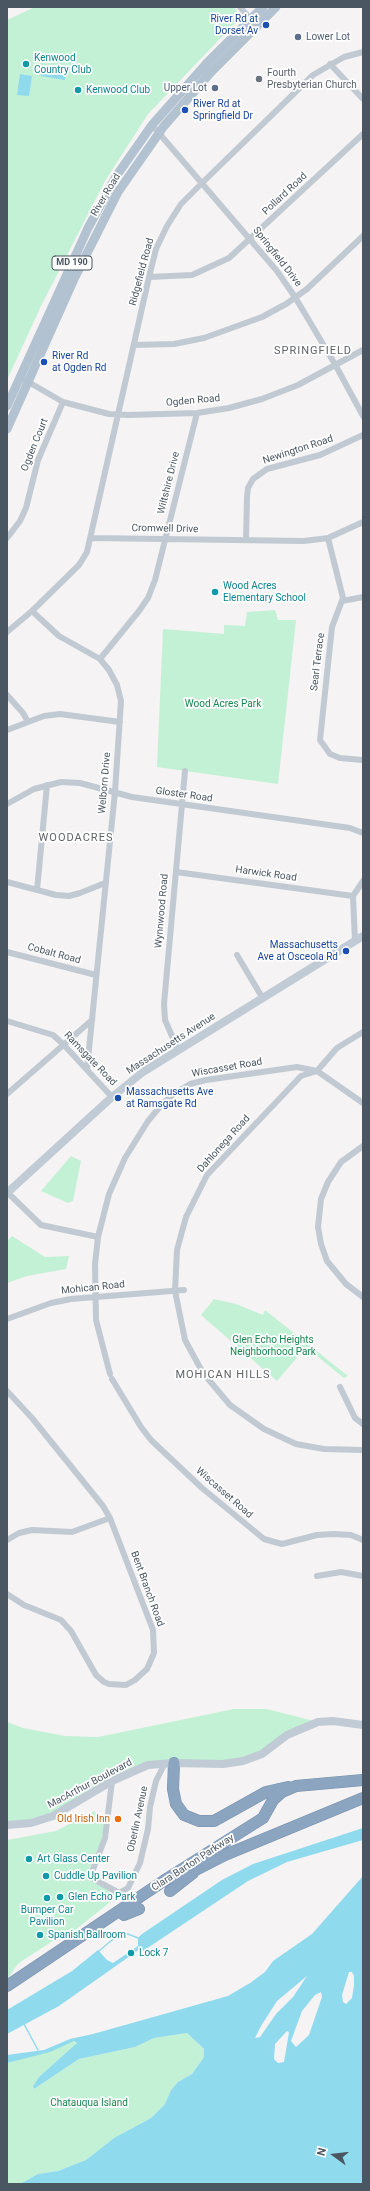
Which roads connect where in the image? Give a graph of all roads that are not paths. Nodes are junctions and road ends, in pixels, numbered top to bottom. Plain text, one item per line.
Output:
1 (240, 7) edge
2 (263, 7) edge
3 (276, 7) edge
4 (253, 22) junction
5 (363, 52) edge
6 (330, 64) junction
7 (363, 99) edge
8 (152, 126) junction
9 (158, 133) junction
10 (363, 134) edge
11 (202, 183) junction
12 (363, 236) edge
13 (251, 240) junction
14 (149, 277) junction
15 (295, 297) junction
16 (134, 345) junction
17 (363, 350) edge
18 (336, 366) junction
19 (20, 377) junction
20 (29, 382) junction
21 (63, 402) junction
22 (7, 406) edge
23 (196, 412) junction
24 (119, 414) junction
25 (363, 416) edge
26 (7, 429) edge
27 (363, 435) edge
28 (363, 522) edge
29 (7, 538) edge
30 (91, 538) junction
31 (328, 538) junction
32 (166, 539) junction
33 (246, 540) junction
34 (363, 597) edge
35 (342, 601) junction
36 (32, 611) junction
37 (7, 632) edge
38 (100, 660) junction
39 (7, 695) edge
40 (28, 722) junction
41 (120, 722) junction
42 (7, 730) edge
43 (363, 760) edge
44 (185, 771) dead end
45 (47, 785) junction
46 (115, 792) junction
47 (7, 804) edge
48 (181, 805) junction
49 (363, 833) edge
50 (176, 872) junction
51 (363, 881) edge
52 (7, 882) edge
53 (105, 883) junction
54 (37, 890) junction
55 (353, 896) junction
56 (363, 936) edge
57 (355, 941) junction
58 (7, 952) edge
59 (237, 955) dead end
60 (96, 975) junction
61 (262, 997) junction
62 (92, 1020) junction
63 (7, 1021) edge
64 (363, 1032) edge
65 (63, 1044) junction
66 (178, 1050) junction
67 (87, 1069) junction
68 (317, 1071) junction
69 (8, 1092) edge
70 (112, 1097) junction
71 (363, 1103) edge
72 (363, 1146) edge
73 (7, 1193) edge
74 (98, 1237) junction
75 (184, 1290) dead end
76 (174, 1291) junction
77 (95, 1296) junction
78 (363, 1297) edge
79 (7, 1319) edge
80 (340, 1387) dead end
81 (7, 1391) edge
82 (363, 1424) edge
83 (363, 1450) edge
84 (110, 1518) junction
85 (7, 1540) edge
86 (363, 1540) edge
87 (316, 1576) dead end
88 (363, 1576) edge
89 (7, 1594) edge
90 (363, 1725) edge
91 (169, 1763) junction
92 (363, 1780) edge
93 (112, 1781) junction
94 (350, 1782) junction
95 (363, 1784) edge
96 (296, 1786) junction
97 (362, 1798) edge
98 (242, 1805) junction
99 (256, 1822) junction
100 (7, 1825) edge
101 (203, 1866) junction
102 (170, 1891) dead end
103 (139, 1909) dead end
104 (124, 1915) junction
105 (7, 1986) edge
106 (7, 1993) edge

1 - 4 street
2 - 4 main road, River Road / MD 190
3 - 4 main road, River Road / MD 190
4 - 8 main road, River Road / MD 190
4 - 9 main road, River Road / MD 190
5 - 6 street, Ridgefield Road
6 - 7 street
6 - 11 street, Ridgefield Road
8 - 9 street, Springfield Drive
8 - 19 main road, River Road / MD 190
9 - 11 street, Springfield Drive
9 - 20 main road, River Road / MD 190
10 - 13 street, Pollard Road
11 - 13 street, Springfield Drive
11 - 14 street, Ridgefield Road
12 - 15 street
13 - 14 street, Pollard Road
13 - 15 street, Springfield Drive
14 - 16 street, Ridgefield Road
15 - 16 street
15 - 18 street, Springfield Drive
16 - 24 street, Ridgefield Road
17 - 18 street, Ogden Road
18 - 23 street, Ogden Road
18 - 25 street, Springfield Drive
19 - 20 street, Ogden Road
19 - 22 main road, River Road / MD 190
20 - 21 street, Ogden Road
20 - 26 main road, River Road / MD 190
21 - 24 street, Ogden Road
21 - 29 street, Ogden Court
23 - 24 street, Ogden Road
23 - 32 street, Wiltshire Drive
24 - 30 street, Ridgefield Road
27 - 33 street, Newington Road
28 - 31 street, Cromwell Drive
30 - 32 street, Cromwell Drive
30 - 36 street
31 - 33 street, Cromwell Drive
31 - 35 street
32 - 33 street, Cromwell Drive
32 - 38 street, Wiltshire Drive
34 - 35 street
35 - 43 street, Searl Terrace
36 - 37 street
36 - 38 street, Welborn Drive
38 - 41 street, Welborn Drive
39 - 40 street
40 - 41 street
40 - 42 street
41 - 46 street, Welborn Drive
44 - 48 street, Wynnwood Road
45 - 46 street, Gloster Road
45 - 47 street, Gloster Road
45 - 54 street
46 - 48 street, Gloster Road
46 - 53 street, Welborn Drive
48 - 49 street, Gloster Road
48 - 50 street, Wynnwood Road
50 - 55 street, Harwick Road
50 - 66 street, Wynnwood Road
51 - 55 street
52 - 54 street
53 - 54 street
53 - 60 street, Welborn Drive
55 - 57 street
56 - 57 main road, Massachusetts Avenue
57 - 61 main road, Massachusetts Avenue
58 - 60 street, Cobalt Road
59 - 61 street
60 - 62 street, Welborn Drive
61 - 66 main road, Massachusetts Avenue
62 - 65 street
62 - 67 street, Welborn Drive
63 - 65 street, Ramsgate Road
64 - 68 street
65 - 67 street, Ramsgate Road
65 - 69 street
66 - 70 main road, Massachusetts Avenue
67 - 70 street, Ramsgate Road
68 - 71 street, Wiscasset Road
68 - 74 street, Wiscasset Road
68 - 76 street, Dahlonega Road
70 - 73 main road, Massachusetts Avenue
72 - 78 street
73 - 74 street
74 - 77 street, Wiscasset Road
75 - 76 street, Mohican Road
76 - 77 street, Mohican Road
76 - 83 street, Dahlonega Road
77 - 79 street, Mohican Road
77 - 86 street, Wiscasset Road
80 - 82 street
81 - 84 street, Bent Branch Road
84 - 85 street
84 - 89 street, Bent Branch Road
87 - 88 street
90 - 91 main road, MacArthur Boulevard
91 - 93 main road, MacArthur Boulevard
91 - 93 street, Oberlin Avenue
91 - 98 highway
92 - 94 highway, Clara Barton Parkway
93 - 100 main road, MacArthur Boulevard
94 - 95 highway
94 - 96 highway, Clara Barton Parkway
96 - 98 highway
96 - 99 highway, Clara Barton Parkway
97 - 101 highway, Clara Barton Parkway
98 - 99 highway
99 - 105 highway, Clara Barton Parkway
101 - 102 highway
101 - 104 highway, Clara Barton Parkway
103 - 104 highway
104 - 106 highway, Clara Barton Parkway

